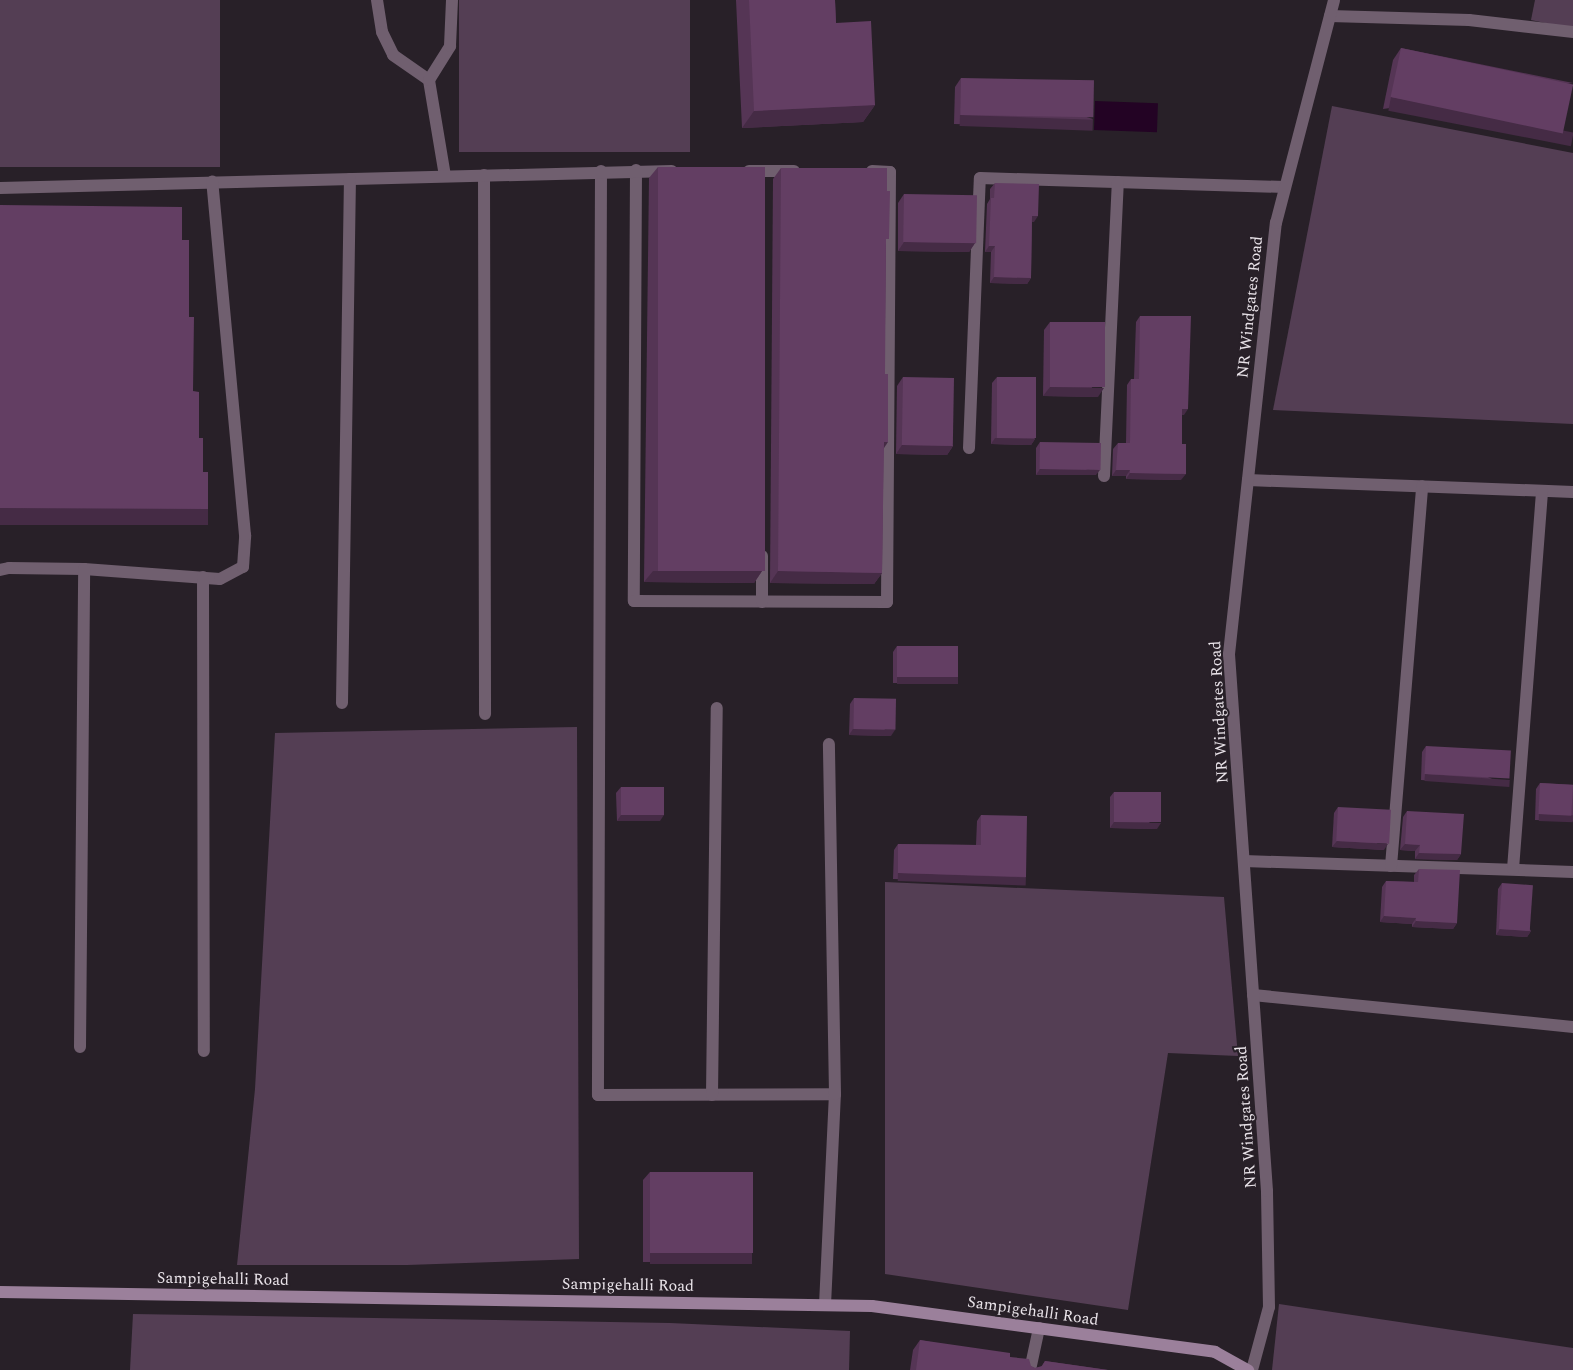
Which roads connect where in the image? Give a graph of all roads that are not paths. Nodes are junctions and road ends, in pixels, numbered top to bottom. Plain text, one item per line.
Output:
1 (377, 0) edge
2 (452, 0) edge
3 (1334, 0) edge
4 (1330, 16) junction
5 (1573, 32) edge
6 (429, 80) junction
7 (636, 170) junction
8 (686, 170) edge
9 (735, 170) edge
10 (803, 171) edge
11 (861, 171) edge
12 (601, 172) junction
13 (484, 175) junction
14 (445, 176) junction
15 (350, 179) junction
16 (212, 182) junction
17 (1118, 182) junction
18 (1285, 187) junction
19 (0, 188) edge
20 (969, 448) dead end
21 (1104, 476) dead end
22 (1248, 480) junction
23 (1422, 486) junction
24 (1542, 491) junction
25 (1573, 492) edge
26 (762, 543) edge
27 (84, 569) junction
28 (0, 570) edge
29 (203, 577) junction
30 (762, 602) junction
31 (342, 703) dead end
32 (717, 708) dead end
33 (484, 714) dead end
34 (829, 744) dead end
35 (1244, 861) junction
36 (1391, 866) junction
37 (1512, 870) junction
38 (1573, 872) edge
39 (1253, 995) junction
40 (1573, 1028) edge
41 (80, 1047) dead end
42 (204, 1052) dead end
43 (835, 1094) junction
44 (712, 1095) junction
45 (0, 1292) edge
46 (825, 1305) junction
47 (1039, 1328) junction
48 (1030, 1370) edge
49 (1248, 1370) edge
50 (1252, 1370) edge

1 - 6 street
2 - 6 street
3 - 4 street, NR Windgates Road
4 - 5 street
4 - 18 street, NR Windgates Road
6 - 14 street
7 - 8 street
7 - 12 street
7 - 30 street
9 - 10 street
11 - 30 street
12 - 13 street
12 - 44 street
13 - 14 street
13 - 33 street
14 - 15 street
15 - 16 street
15 - 31 street
16 - 19 street
16 - 29 street
17 - 18 street
17 - 20 street
17 - 21 street
18 - 22 street, NR Windgates Road
22 - 23 street
22 - 35 street, NR Windgates Road
23 - 24 street
23 - 36 street
24 - 25 street
24 - 37 street
26 - 30 street
27 - 28 street
27 - 29 street
27 - 41 street
29 - 42 street
32 - 44 street
34 - 43 street
35 - 36 street
35 - 39 street, NR Windgates Road
36 - 37 street
37 - 38 street
39 - 40 street
39 - 50 street, NR Windgates Road
43 - 44 street
43 - 46 street
45 - 46 street, Sampigehalli Road
46 - 47 street, Sampigehalli Road
47 - 48 street
47 - 49 street, Sampigehalli Road

